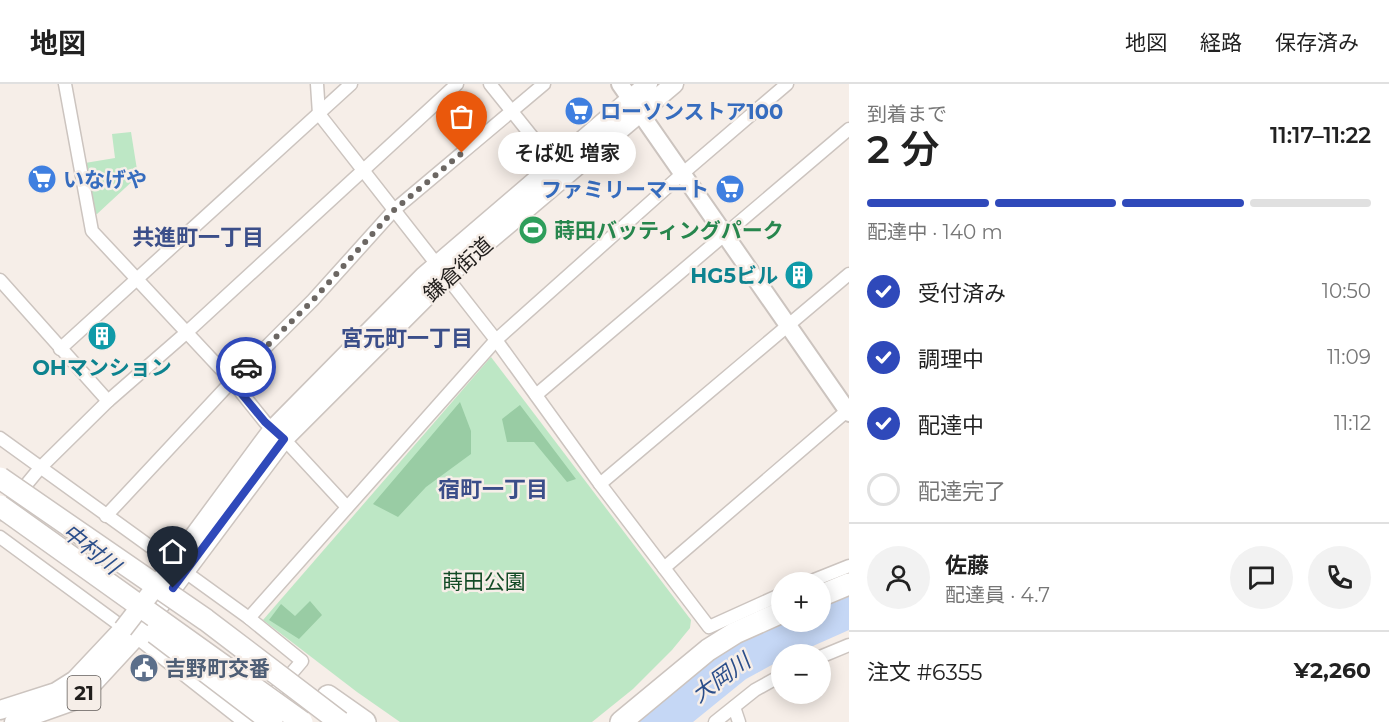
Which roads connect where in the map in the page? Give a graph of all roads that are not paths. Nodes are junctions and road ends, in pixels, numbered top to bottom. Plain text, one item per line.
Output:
1 (64, 84) edge
2 (317, 84) edge
3 (351, 84) edge
4 (456, 84) edge
5 (490, 84) edge
6 (544, 84) edge
7 (648, 84) edge
8 (674, 84) edge
9 (787, 84) edge
10 (630, 99) edge
11 (513, 110) junction
12 (320, 114) junction
13 (849, 129) edge
14 (554, 164) junction
15 (363, 169) junction
16 (682, 174) junction
17 (394, 210) junction
18 (725, 235) junction
19 (442, 270) junction
20 (849, 274) edge
21 (137, 278) junction
22 (0, 280) edge
23 (787, 324) junction
24 (186, 333) junction
25 (496, 340) junction
26 (60, 349) junction
27 (231, 381) junction
28 (536, 395) junction
29 (108, 401) junction
30 (848, 411) edge
31 (279, 434) junction
32 (0, 438) edge
33 (40, 468) junction
34 (0, 478) edge
35 (600, 484) junction
36 (0, 507) edge
37 (347, 507) junction
38 (51, 511) junction
39 (0, 516) edge
40 (106, 516) junction
41 (0, 537) edge
42 (849, 566) edge
43 (179, 567) junction
44 (664, 568) junction
45 (831, 573) edge
46 (849, 584) edge
47 (831, 591) edge
48 (771, 599) edge
49 (771, 617) edge
50 (249, 618) junction
51 (129, 633) junction
52 (849, 645) edge
53 (831, 652) edge
54 (183, 655) junction
55 (771, 681) edge
56 (734, 707) junction
57 (0, 710) edge
58 (14, 722) edge
59 (244, 722) edge
60 (250, 722) edge
61 (258, 722) edge
62 (272, 722) edge
63 (302, 722) edge
64 (340, 722) edge
65 (366, 722) edge
66 (621, 722) edge
67 (715, 722) edge
68 (738, 722) edge

1 - 21 street
2 - 12 street
3 - 12 street
4 - 15 street
5 - 11 street
6 - 11 street
7 - 10 main road, 鎌倉街道 / 21
8 - 10 main road, 鎌倉街道 / 21
9 - 16 street
10 - 14 main road, 鎌倉街道 / 21
10 - 16 street
10 - 19 main road, 鎌倉街道 / 21
11 - 14 street
11 - 17 street
12 - 15 street
12 - 21 street
13 - 18 street
14 - 19 main road, 鎌倉街道 / 21
15 - 17 street
15 - 24 street
16 - 18 street
16 - 25 street
17 - 19 street
17 - 27 street
18 - 23 street
18 - 28 street
19 - 25 street
19 - 31 main road, 鎌倉街道 / 21
20 - 23 street
21 - 24 street
21 - 26 street
22 - 26 street
23 - 30 street
23 - 35 street
24 - 27 street
24 - 29 street
25 - 28 street
25 - 37 street
26 - 29 street
27 - 31 street
27 - 40 street
28 - 35 street
29 - 33 street
30 - 44 street
31 - 37 street
31 - 43 main road, 鎌倉街道 / 21
32 - 33 street
33 - 39 street
33 - 40 street
34 - 38 highway, bridge
35 - 44 street
36 - 54 highway, bridge
36 - 63 highway, bridge
37 - 50 street
38 - 64 highway, bridge
38 - 65 highway, bridge
40 - 43 street
41 - 51 street
42 - 45 street
43 - 50 street
43 - 51 main road, 鎌倉街道 / 21, bridge
44 - 48 street
46 - 47 highway
49 - 66 highway
50 - 60 street
51 - 57 main road, 鎌倉街道 / 21
51 - 58 main road, 鎌倉街道 / 21
51 - 59 street
52 - 53 street
54 - 61 highway, bridge
54 - 62 highway, bridge
55 - 56 street
56 - 67 street
56 - 68 street

